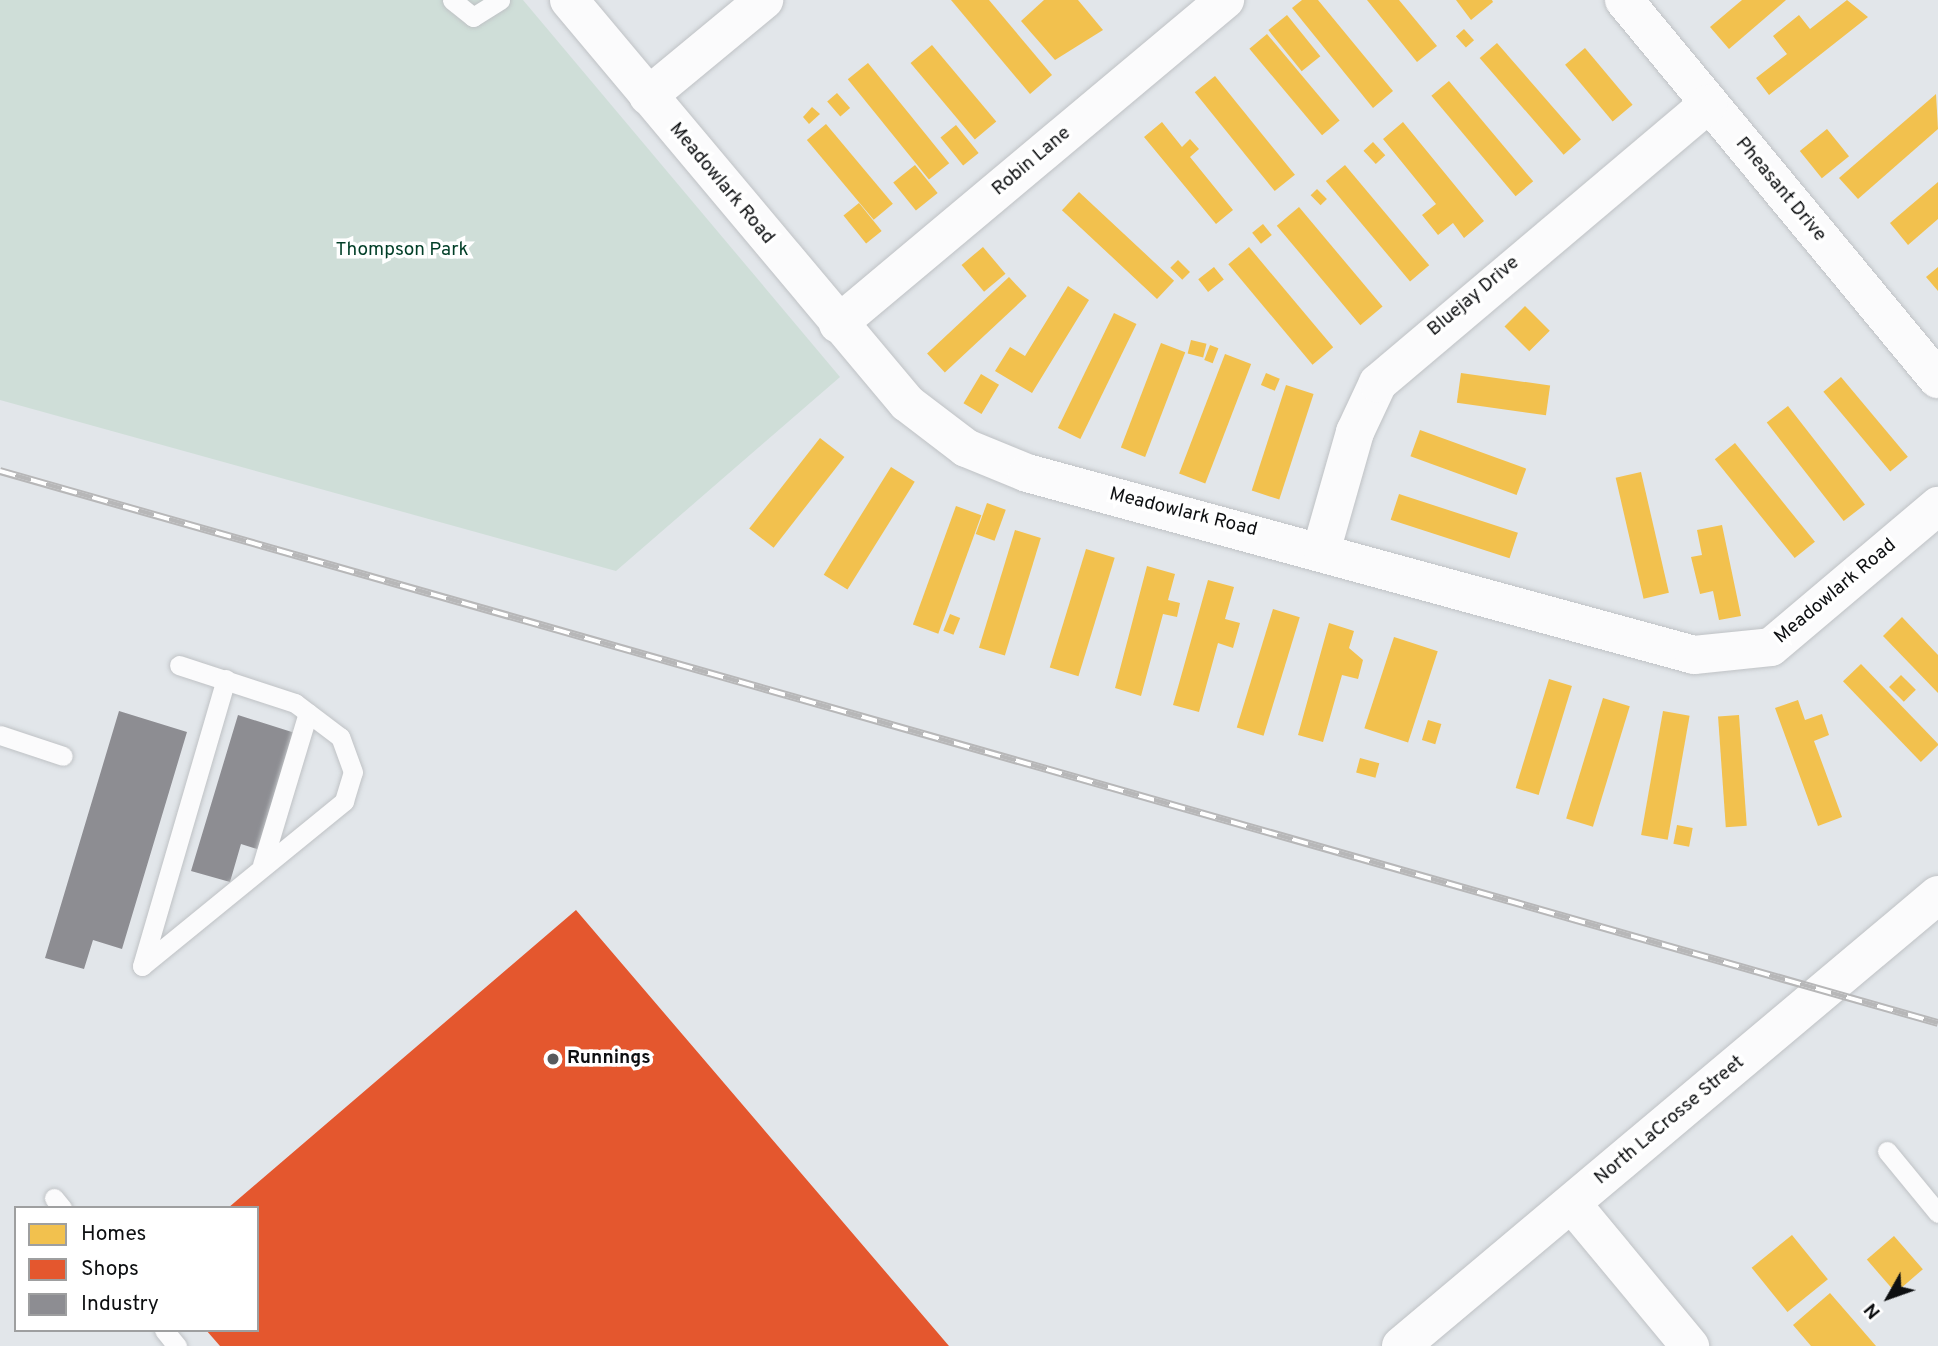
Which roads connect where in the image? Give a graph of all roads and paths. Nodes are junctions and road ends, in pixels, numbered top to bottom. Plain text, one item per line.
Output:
1 (452, 0) edge
2 (500, 0) edge
3 (569, 0) edge
4 (764, 0) edge
5 (1225, 0) edge
6 (1624, 0) edge
7 (648, 96) junction
8 (1708, 104) junction
9 (838, 324) junction
10 (1938, 379) edge
11 (1938, 506) edge
12 (1322, 548) junction
13 (179, 665) dead end
14 (226, 679) junction
15 (308, 713) junction
16 (0, 736) edge
17 (63, 756) dead end
18 (262, 865) junction
19 (1938, 895) edge
20 (1887, 1151) dead end
21 (1572, 1204) junction
22 (1938, 1213) edge
23 (166, 1332) edge
24 (177, 1346) edge
25 (1401, 1346) edge
26 (1690, 1346) edge

1 - 2 lane
3 - 7 street, Meadowlark Road
4 - 7 street
5 - 9 street, Robin Lane
6 - 8 street, Pheasant Drive
7 - 9 street, Meadowlark Road
8 - 10 street, Pheasant Drive
8 - 12 street, Bluejay Drive
9 - 12 street, Meadowlark Road
11 - 12 street, Meadowlark Road
13 - 14 lane
14 - 15 lane
14 - 18 lane
15 - 18 lane
15 - 18 lane
16 - 17 lane
19 - 21 street, North LaCrosse Street
20 - 22 lane
21 - 25 street, North LaCrosse Street
21 - 26 street
23 - 24 lane

